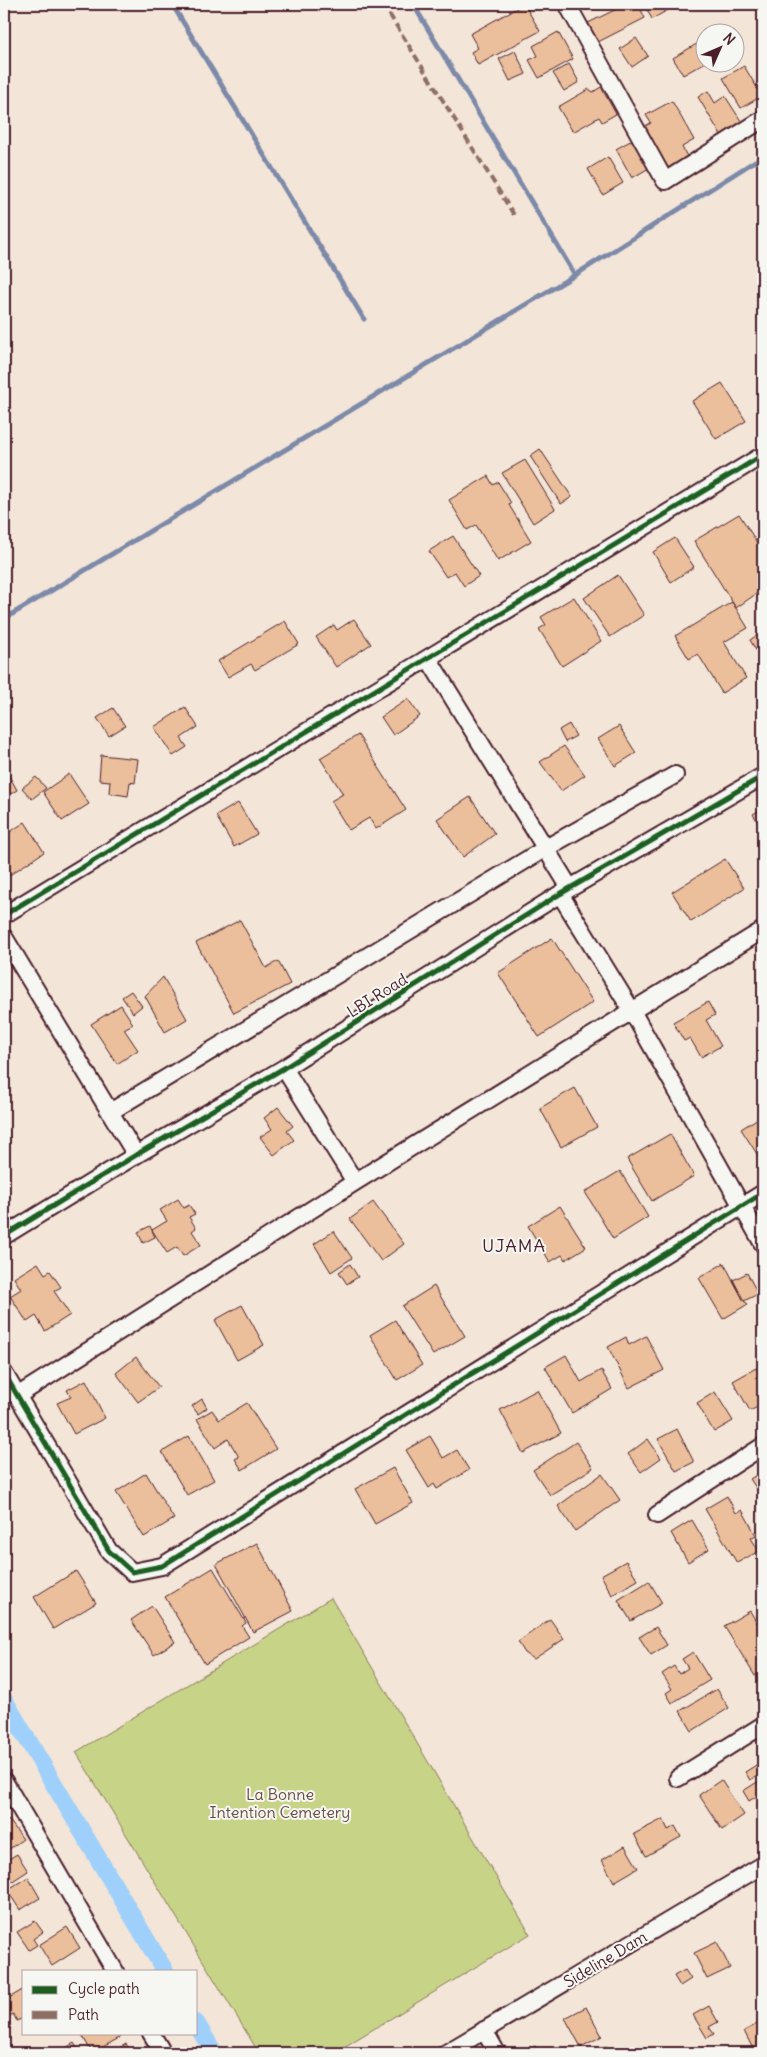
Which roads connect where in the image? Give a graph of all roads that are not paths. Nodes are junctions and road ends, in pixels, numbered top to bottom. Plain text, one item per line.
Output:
1 (567, 4) edge
2 (763, 119) edge
3 (763, 456) edge
4 (428, 658) junction
5 (675, 775) dead end
6 (763, 776) edge
7 (546, 848) junction
8 (565, 891) junction
9 (4, 914) edge
10 (763, 930) edge
11 (4, 937) edge
12 (632, 1011) junction
13 (284, 1068) junction
14 (110, 1112) junction
15 (136, 1155) junction
16 (355, 1182) junction
17 (763, 1193) edge
18 (742, 1206) junction
19 (4, 1236) edge
20 (763, 1244) edge
21 (4, 1373) edge
22 (17, 1396) junction
23 (763, 1446) edge
24 (657, 1515) dead end
25 (763, 1725) edge
26 (678, 1778) dead end
27 (4, 1782) edge
28 (763, 1864) edge
29 (114, 1970) edge
30 (484, 2030) junction
31 (152, 2034) edge
32 (163, 2053) edge
33 (446, 2053) edge
34 (497, 2053) edge

1 - 2 street
3 - 4 street
4 - 7 street
4 - 9 street
5 - 7 street
6 - 8 street, LBI Road
7 - 8 street
7 - 14 street
8 - 12 street
8 - 13 street, LBI Road
10 - 12 street
11 - 14 street
12 - 16 street
12 - 18 street
13 - 15 street, LBI Road
13 - 16 street
14 - 15 street
15 - 19 street, LBI Road
16 - 22 street
17 - 18 street
18 - 20 street
18 - 22 street
21 - 22 street
23 - 24 street
25 - 26 street
27 - 29 street
28 - 30 street, Sideline Dam
30 - 33 street, Sideline Dam
30 - 34 street
31 - 32 street

